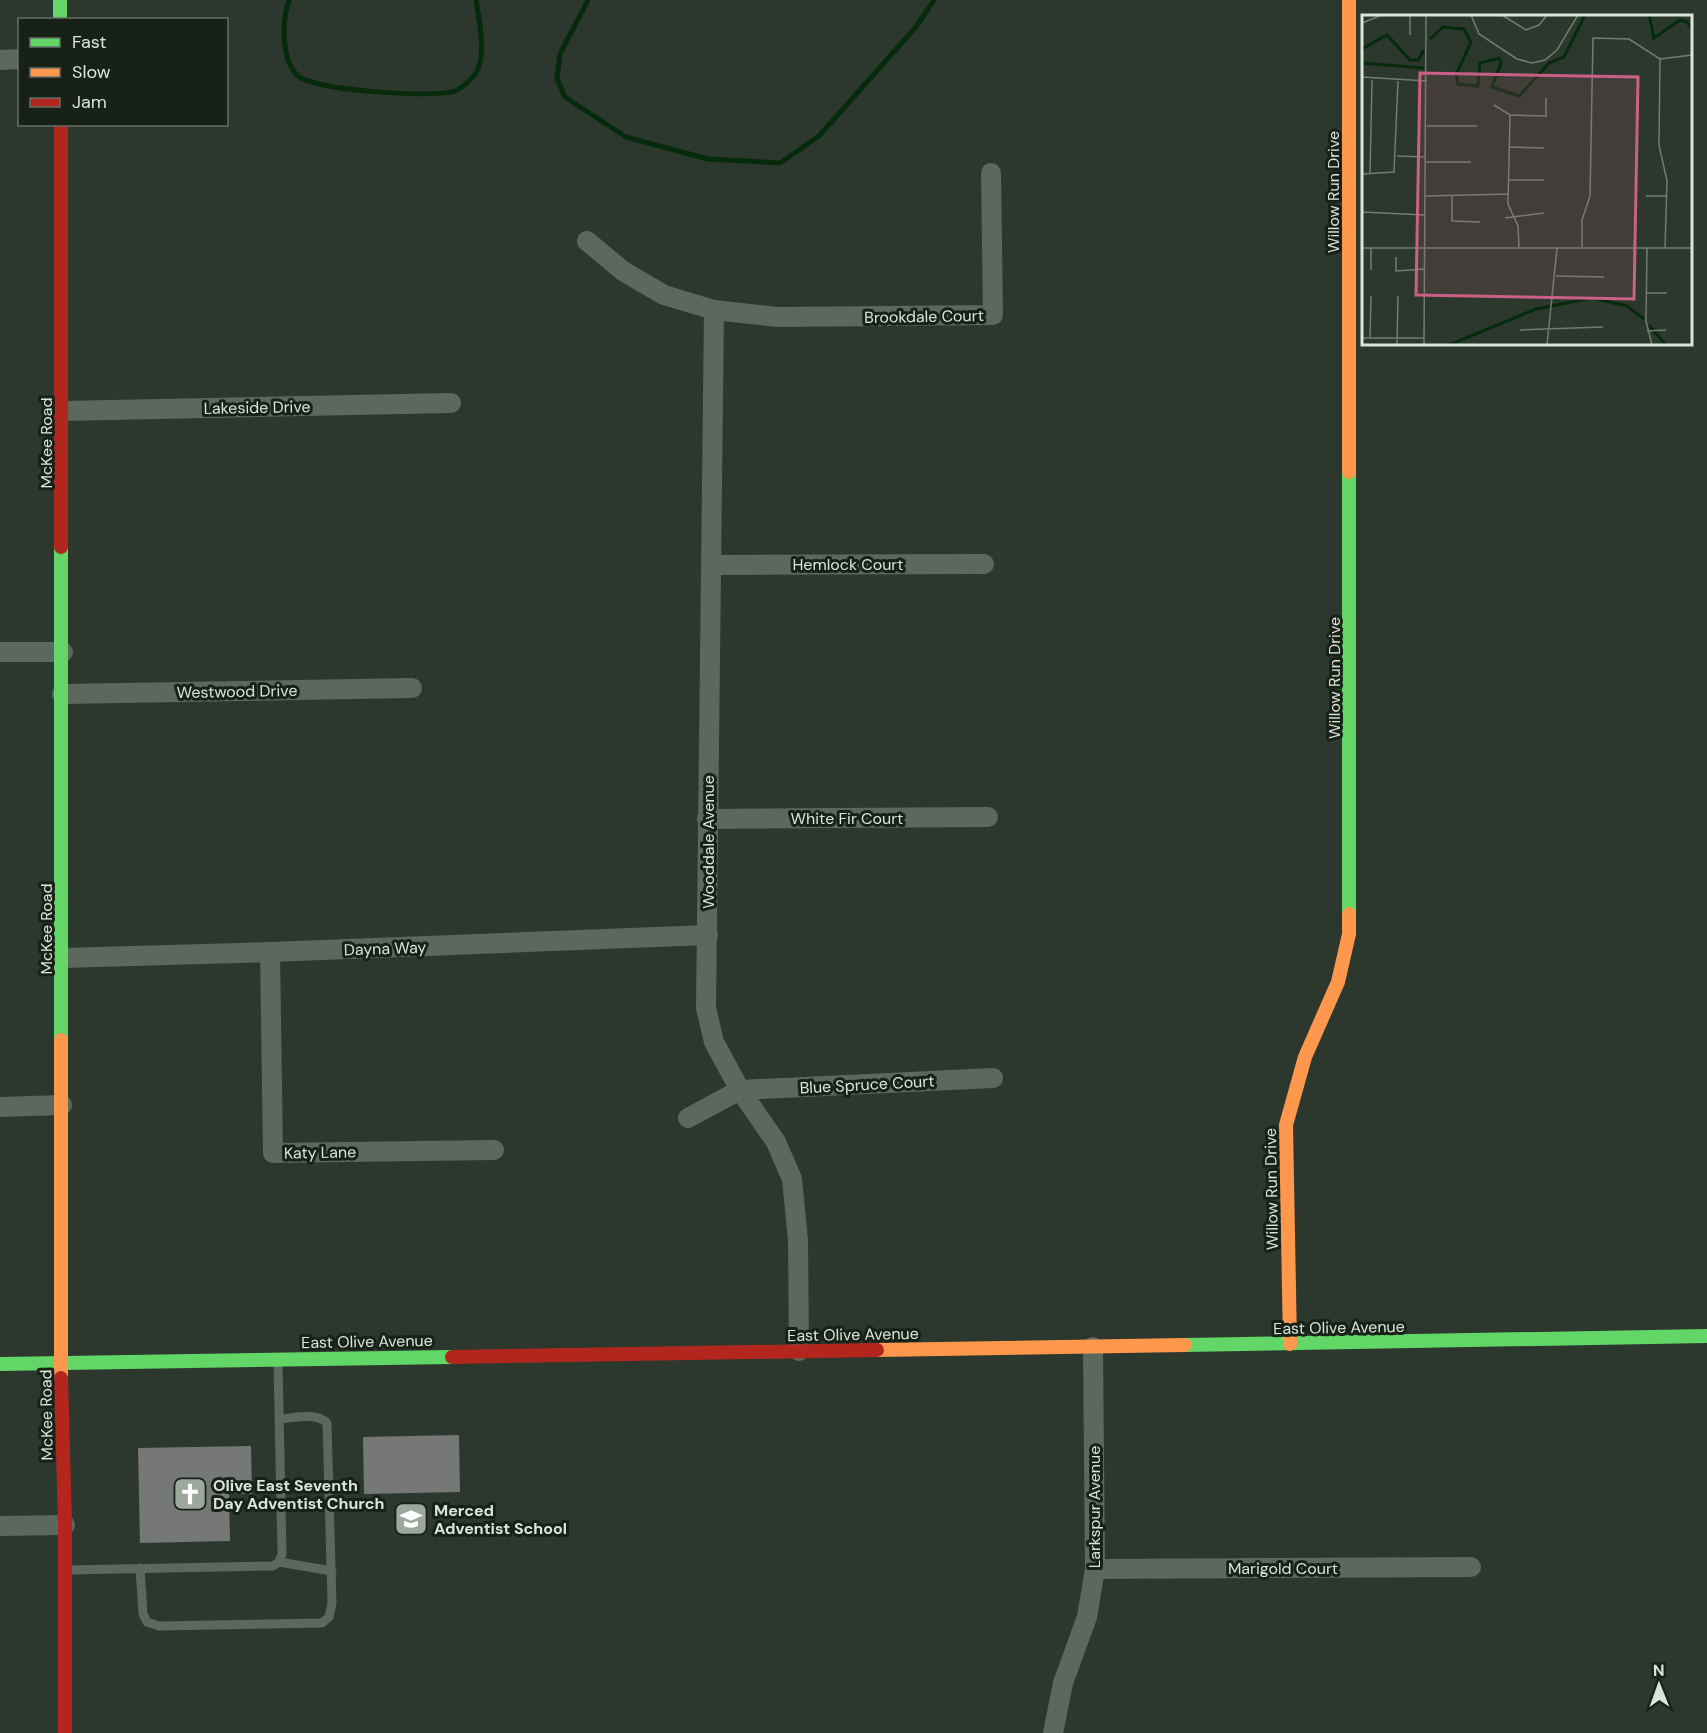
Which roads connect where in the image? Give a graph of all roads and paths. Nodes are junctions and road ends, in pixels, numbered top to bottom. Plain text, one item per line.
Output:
1 (60, 0) edge
2 (1348, 0) edge
3 (60, 18) edge
4 (18, 59) edge
5 (0, 60) edge
6 (61, 126) edge
7 (991, 173) dead end
8 (588, 241) dead end
9 (714, 310) junction
10 (451, 403) dead end
11 (63, 411) junction
12 (984, 564) dead end
13 (712, 565) junction
14 (0, 652) edge
15 (63, 652) junction
16 (412, 688) dead end
17 (63, 694) junction
18 (987, 817) dead end
19 (707, 819) junction
20 (708, 934) junction
21 (270, 952) junction
22 (62, 958) junction
23 (993, 1078) dead end
24 (740, 1090) junction
25 (62, 1105) junction
26 (0, 1107) edge
27 (688, 1118) dead end
28 (494, 1150) dead end
29 (1707, 1336) edge
30 (1290, 1344) junction
31 (1093, 1347) junction
32 (799, 1351) junction
33 (278, 1359) junction
34 (61, 1363) junction
35 (0, 1364) edge
36 (279, 1419) junction
37 (65, 1525) junction
38 (0, 1526) edge
39 (279, 1562) junction
40 (1471, 1567) dead end
41 (140, 1569) junction
42 (1095, 1569) junction
43 (65, 1570) junction
44 (332, 1571) junction
45 (65, 1733) edge
46 (1053, 1733) edge

1 - 3 street
2 - 30 street, Willow Run Drive
4 - 5 street
6 - 11 street, McKee Road
7 - 9 street, Brookdale Court
8 - 9 street
9 - 13 street, Wooddale Avenue
10 - 11 street, Lakeside Drive
11 - 15 street, McKee Road
12 - 13 street, Hemlock Court
13 - 19 street, Wooddale Avenue
14 - 15 street
15 - 17 street, McKee Road
16 - 17 street, Westwood Drive
17 - 22 street, McKee Road
18 - 19 street, White Fir Court
19 - 20 street, Wooddale Avenue
20 - 21 street, Dayna Way
20 - 24 street, Wooddale Avenue
21 - 22 street, Dayna Way
21 - 28 street, Katy Lane
22 - 25 street, McKee Road
23 - 24 street, Blue Spruce Court
24 - 27 street
24 - 32 street, Wooddale Avenue
25 - 26 street
25 - 34 street, McKee Road
29 - 30 street, East Olive Avenue
30 - 31 street, East Olive Avenue
31 - 32 street, East Olive Avenue
31 - 42 street, Larkspur Avenue
32 - 33 street, East Olive Avenue
33 - 34 street, East Olive Avenue
33 - 36 lane
34 - 35 street, East Olive Avenue
34 - 37 street, McKee Road
36 - 39 lane
36 - 44 lane
37 - 38 street
37 - 43 street, McKee Road
39 - 41 lane
39 - 44 lane
40 - 42 street, Marigold Court
41 - 43 lane
41 - 44 lane
42 - 46 street, Larkspur Avenue
43 - 45 street, McKee Road

